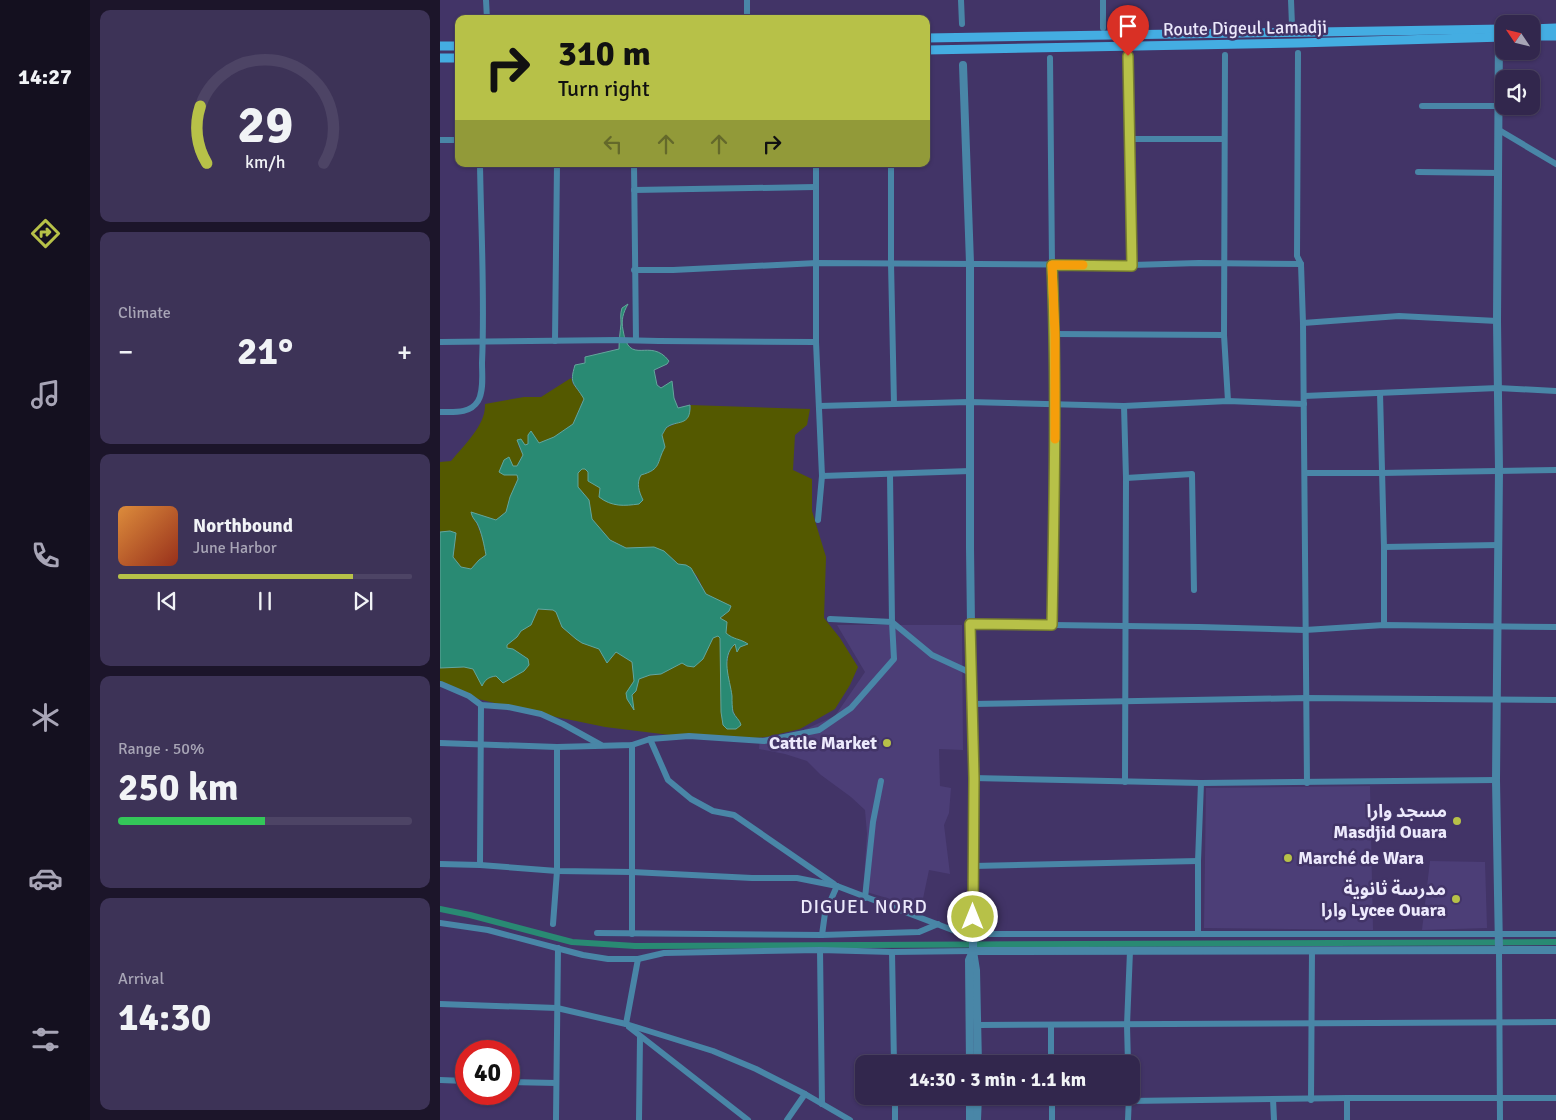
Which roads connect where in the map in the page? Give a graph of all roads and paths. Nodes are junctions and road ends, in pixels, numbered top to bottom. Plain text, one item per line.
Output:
1 (486, 0) edge
2 (747, 0) edge
3 (961, 0) edge
4 (1103, 0) edge
5 (1291, 0) edge
6 (487, 15) edge
7 (747, 15) edge
8 (962, 24) dead end
9 (1292, 25) dead end
10 (1103, 28) dead end
11 (1556, 28) edge
12 (1540, 29) edge
13 (1495, 33) edge
14 (1495, 33) edge
15 (1540, 36) edge
16 (1556, 36) edge
17 (930, 38) edge
18 (440, 46) edge
19 (455, 46) edge
20 (930, 50) edge
21 (1298, 53) dead end
22 (1225, 55) dead end
23 (1128, 56) dead end
24 (440, 58) edge
25 (455, 58) edge
26 (1050, 58) dead end
27 (963, 65) dead end
28 (1422, 106) dead end
29 (1495, 106) edge
30 (1499, 115) edge
31 (1499, 130) junction
32 (1130, 139) junction
33 (1224, 139) junction
34 (440, 140) edge
35 (455, 140) edge
36 (1556, 164) edge
37 (480, 167) edge
38 (557, 167) edge
39 (634, 167) edge
40 (816, 167) edge
41 (891, 167) edge
42 (1418, 172) dead end
43 (1499, 173) junction
44 (815, 187) junction
45 (634, 190) junction
46 (817, 263) junction
47 (890, 263) junction
48 (970, 263) junction
49 (1224, 263) junction
50 (1300, 264) junction
51 (1052, 265) junction
52 (1132, 266) junction
53 (634, 270) junction
54 (1497, 321) junction
55 (1303, 323) junction
56 (1055, 334) junction
57 (1224, 336) junction
58 (636, 340) junction
59 (555, 341) junction
60 (440, 342) edge
61 (483, 342) junction
62 (816, 342) junction
63 (1498, 388) junction
64 (1556, 391) edge
65 (1380, 393) junction
66 (1304, 400) junction
67 (1228, 401) junction
68 (969, 402) junction
69 (894, 404) junction
70 (1055, 405) junction
71 (819, 406) junction
72 (1124, 406) junction
73 (440, 412) edge
74 (1499, 470) junction
75 (1556, 470) edge
76 (970, 472) junction
77 (1306, 473) junction
78 (1381, 473) junction
79 (890, 475) junction
80 (822, 476) junction
81 (1126, 478) junction
82 (818, 520) dead end
83 (1498, 545) junction
84 (1384, 547) junction
85 (1194, 590) dead end
86 (830, 618) dead end
87 (892, 622) junction
88 (970, 624) junction
89 (1052, 625) junction
90 (1384, 625) junction
91 (1126, 627) junction
92 (1498, 628) junction
93 (1556, 628) edge
94 (1305, 630) junction
95 (971, 673) junction
96 (441, 684) edge
97 (1306, 698) junction
98 (1497, 700) junction
99 (1556, 700) edge
100 (1126, 701) junction
101 (972, 704) junction
102 (481, 705) junction
103 (650, 739) junction
104 (440, 743) edge
105 (480, 745) junction
106 (602, 746) junction
107 (632, 746) junction
108 (557, 747) junction
109 (974, 778) junction
110 (1496, 780) junction
111 (880, 781) dead end
112 (1126, 782) junction
113 (1307, 782) junction
114 (1201, 783) junction
115 (1198, 861) junction
116 (440, 864) edge
117 (480, 865) junction
118 (973, 866) junction
119 (557, 872) junction
120 (632, 872) junction
121 (837, 886) junction
122 (866, 898) junction
123 (440, 923) edge
124 (554, 924) dead end
125 (938, 924) junction
126 (597, 933) dead end
127 (632, 934) junction
128 (1198, 934) junction
129 (1556, 934) edge
130 (822, 935) junction
131 (1499, 942) junction
132 (973, 943) junction
133 (558, 948) junction
134 (820, 950) junction
135 (1312, 950) junction
136 (1556, 950) edge
137 (1130, 951) junction
138 (892, 952) junction
139 (638, 959) junction
140 (440, 1004) edge
141 (557, 1008) junction
142 (1501, 1022) junction
143 (1556, 1022) edge
144 (1312, 1023) junction
145 (626, 1024) junction
146 (1051, 1025) junction
147 (1128, 1025) junction
148 (978, 1026) junction
149 (640, 1037) junction
150 (894, 1055) edge
151 (970, 1055) edge
152 (978, 1055) edge
153 (1051, 1055) edge
154 (1128, 1055) edge
155 (440, 1080) edge
156 (455, 1081) edge
157 (520, 1082) edge
158 (556, 1083) junction
159 (805, 1094) junction
160 (1140, 1098) edge
161 (1347, 1098) junction
162 (1500, 1098) junction
163 (1556, 1098) edge
164 (1273, 1100) junction
165 (1311, 1100) junction
166 (822, 1104) junction
167 (895, 1105) edge
168 (970, 1105) edge
169 (978, 1105) edge
170 (1052, 1105) edge
171 (1129, 1105) edge
172 (556, 1120) edge
173 (639, 1120) edge
174 (748, 1120) edge
175 (787, 1120) edge
176 (850, 1120) edge
177 (895, 1120) edge
178 (970, 1120) edge
179 (978, 1120) edge
180 (1052, 1120) edge
181 (1128, 1120) edge
182 (1274, 1120) edge
183 (1347, 1120) edge
184 (1500, 1120) edge

1 - 6 street
2 - 7 street
3 - 8 street
4 - 10 street
5 - 9 street
11 - 12 main road
13 - 17 main road
14 - 20 main road, Route Digeul Lamadji
15 - 16 main road
18 - 19 main road
21 - 50 street
22 - 33 street
23 - 32 street
24 - 25 main road
26 - 51 street
27 - 48 street
28 - 29 street
30 - 31 street
31 - 36 street
31 - 43 street
32 - 33 street
32 - 52 street
33 - 49 street
34 - 35 street
37 - 61 street
38 - 59 street
39 - 45 street
40 - 44 street
41 - 47 street
42 - 43 street
43 - 54 street
44 - 45 street
44 - 46 street
45 - 53 street
46 - 47 street
46 - 53 street
46 - 62 street
47 - 48 street
47 - 69 street
48 - 51 street
48 - 68 street
49 - 50 street
49 - 52 street
49 - 57 street
50 - 55 street
51 - 52 street
51 - 56 street
53 - 58 street
54 - 55 street
54 - 63 street
55 - 66 street
56 - 57 street
56 - 70 street
57 - 67 street
58 - 59 street
58 - 62 street
59 - 61 street
60 - 61 street
61 - 73 street
62 - 71 street
63 - 64 street
63 - 65 street
63 - 74 street
65 - 66 street
65 - 78 street
66 - 67 street
66 - 77 street
67 - 72 street
68 - 69 street
68 - 70 street
68 - 76 street
69 - 71 street
70 - 72 street
70 - 89 street
71 - 80 street
72 - 81 street
74 - 75 street
74 - 78 street
74 - 83 street
76 - 79 street
76 - 88 street
77 - 78 street
77 - 94 street
78 - 84 street
79 - 80 street
79 - 87 street
80 - 82 street
81 - 85 street
81 - 91 street
83 - 84 street
83 - 92 street
84 - 90 street
86 - 87 street
87 - 95 street
87 - 103 street
88 - 89 street
88 - 95 street
89 - 91 street
90 - 92 street
90 - 94 street
91 - 94 street
91 - 100 street
92 - 93 street
92 - 98 street
94 - 97 street
95 - 101 street
96 - 102 street
97 - 98 street
97 - 100 street
97 - 113 street
98 - 99 street
98 - 110 street
100 - 101 street
100 - 112 street
101 - 109 street
102 - 105 street
102 - 106 street
103 - 107 street
103 - 121 street
104 - 105 street
105 - 108 street
105 - 117 street
106 - 107 street
106 - 108 street
107 - 120 street
108 - 119 street
109 - 112 street
109 - 118 street
110 - 113 street
110 - 131 street
111 - 122 street
112 - 114 street
113 - 114 street
114 - 115 street
115 - 118 street
115 - 128 street
116 - 117 street
117 - 119 street
118 - 132 street
119 - 120 street
119 - 124 street
120 - 121 street
120 - 127 street
121 - 122 street
121 - 130 street
122 - 125 street
123 - 133 street
125 - 130 street
125 - 132 street
126 - 127 street
127 - 130 street
128 - 131 street
128 - 132 street
129 - 131 street
131 - 135 street
131 - 136 street
131 - 142 street
132 - 137 street
132 - 138 street
132 - 148 street
132 - 151 street
133 - 139 street
133 - 141 street
134 - 138 street
134 - 139 street
134 - 166 street
135 - 137 street
135 - 144 street
137 - 147 street
138 - 150 street
139 - 145 street
140 - 141 street
141 - 145 street
141 - 158 street
142 - 143 street
142 - 144 street
142 - 162 street
144 - 147 street
144 - 165 street
145 - 149 street
145 - 159 street
146 - 147 street
146 - 148 street
146 - 153 street
147 - 154 street
148 - 152 street
149 - 173 street
149 - 174 street
155 - 156 street
157 - 158 street
158 - 172 street
159 - 166 street
159 - 175 street
160 - 164 street
161 - 162 street
161 - 165 street
161 - 183 street
162 - 163 street
162 - 184 street
164 - 165 street
164 - 182 street
166 - 176 street
167 - 177 street
168 - 178 street
169 - 179 street
170 - 180 street
171 - 181 street

